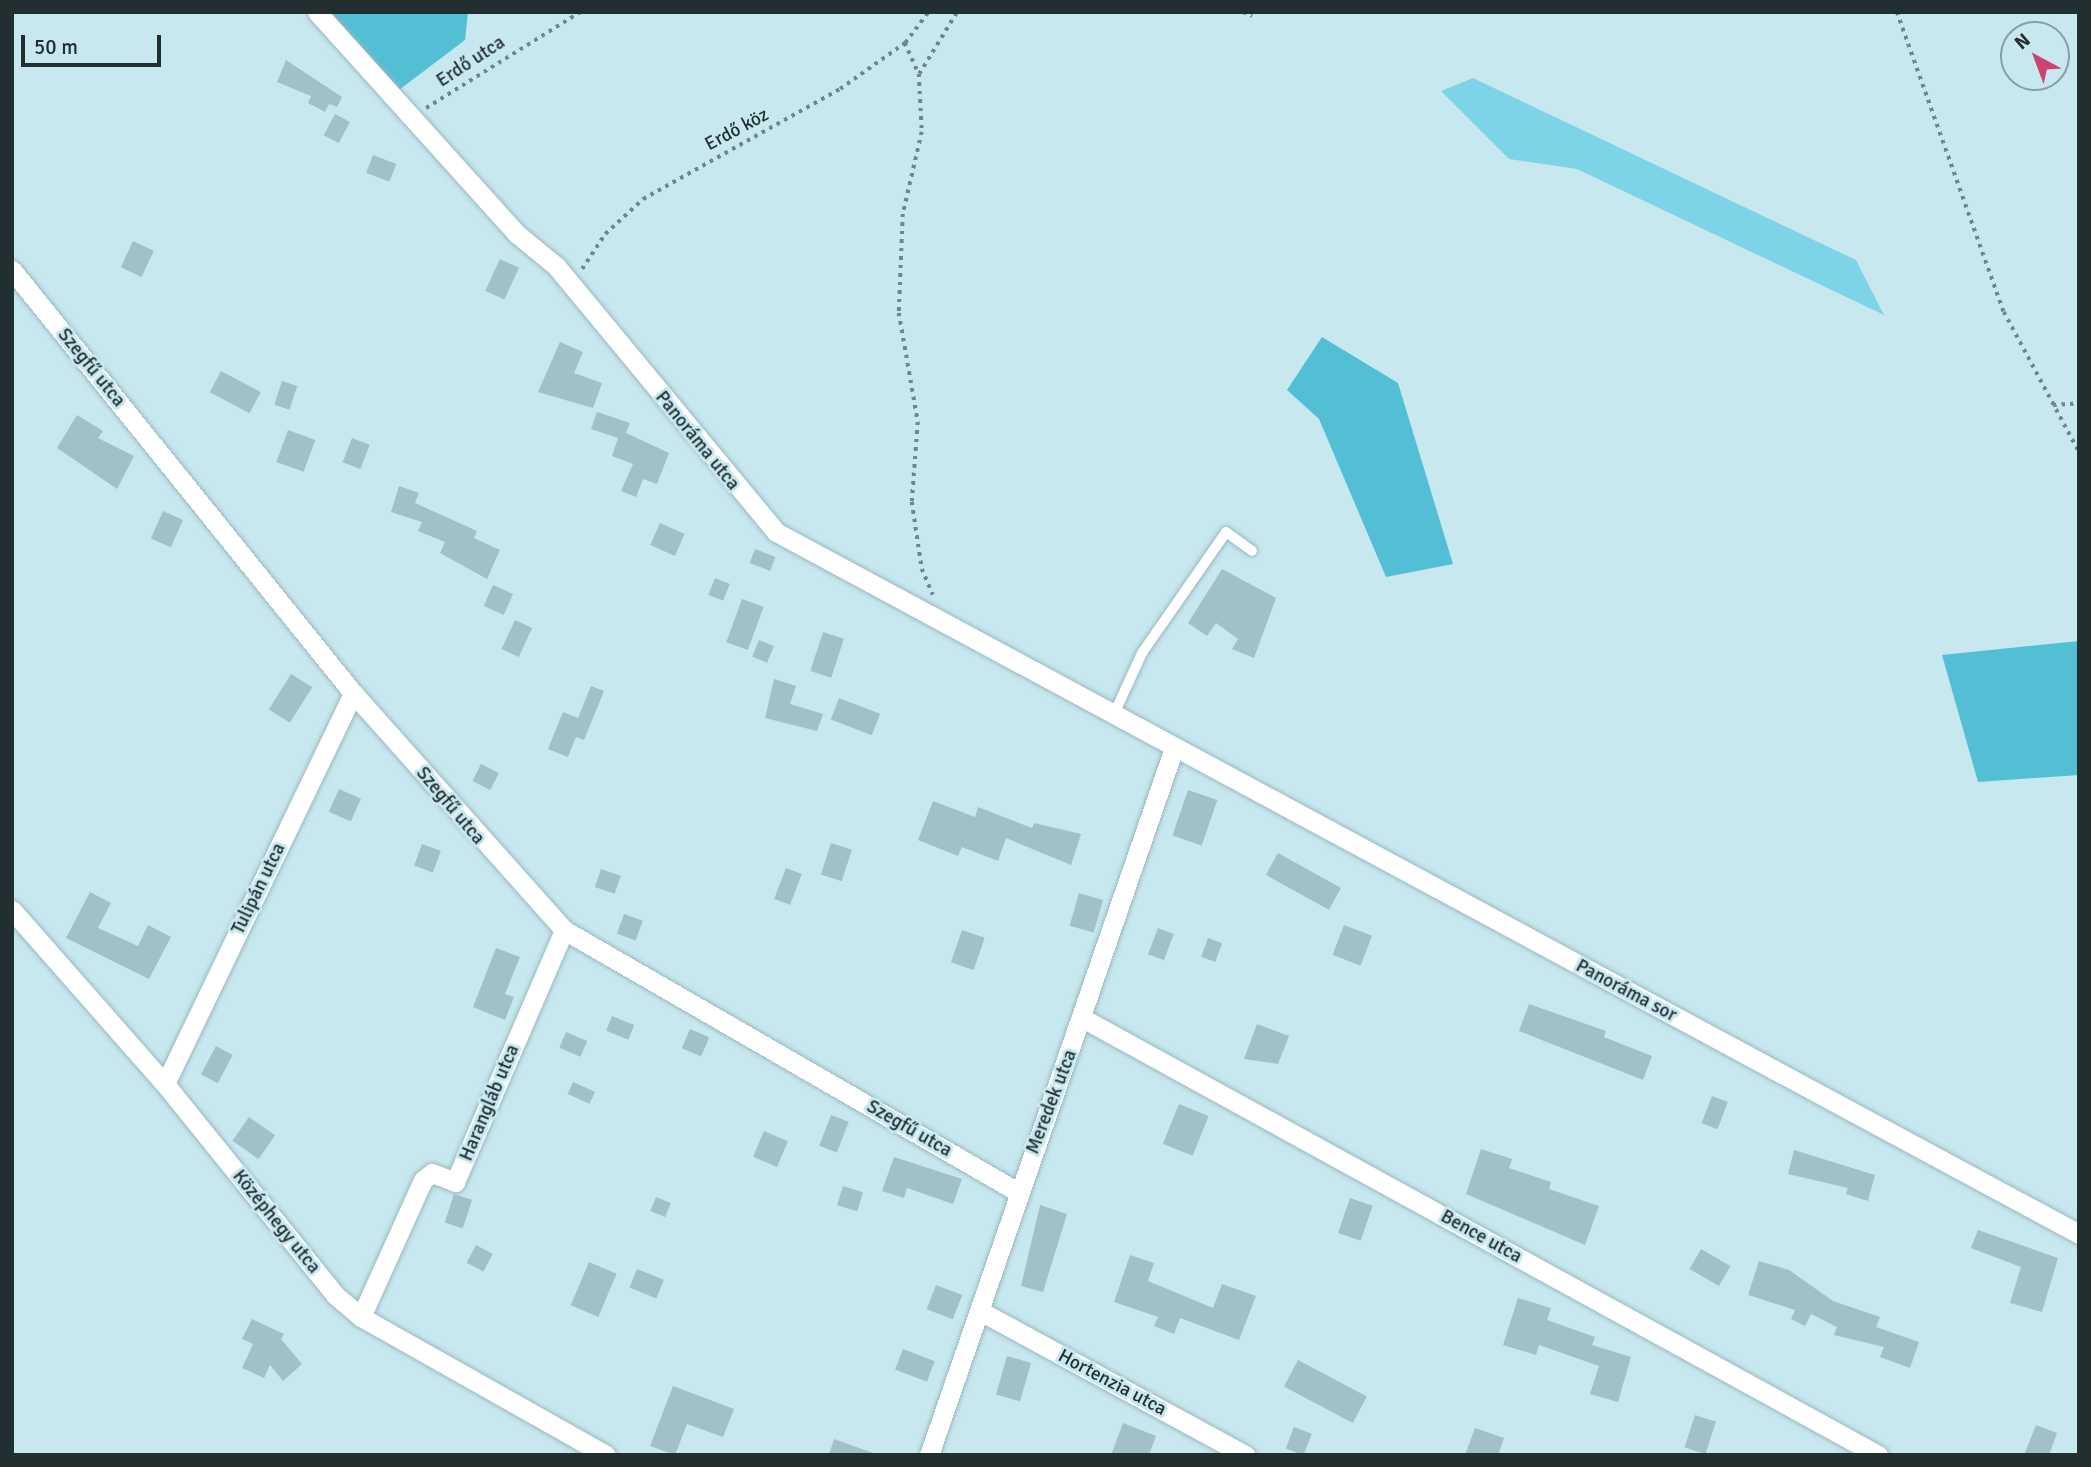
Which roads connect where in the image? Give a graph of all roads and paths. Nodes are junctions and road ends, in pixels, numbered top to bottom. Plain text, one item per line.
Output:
1 (317, 12) edge
2 (580, 12) edge
3 (928, 12) edge
4 (957, 12) edge
5 (1243, 12) edge
6 (1897, 12) edge
7 (1252, 16) dead end
8 (905, 43) junction
9 (919, 74) junction
10 (415, 115) junction
11 (12, 270) edge
12 (573, 286) junction
13 (2079, 403) edge
14 (2053, 405) junction
15 (2079, 452) edge
16 (1252, 551) dead end
17 (947, 626) junction
18 (354, 693) junction
19 (1112, 718) junction
20 (1174, 748) junction
21 (12, 910) edge
22 (564, 930) junction
23 (1084, 1020) junction
24 (166, 1084) junction
25 (1018, 1192) junction
26 (2079, 1234) edge
27 (980, 1311) junction
28 (361, 1317) junction
29 (606, 1455) edge
30 (929, 1455) edge
31 (1245, 1455) edge
32 (1878, 1455) edge

1 - 10 street, Panoráma utca
2 - 10 path, Erdő utca
3 - 8 path, Erdő köz
4 - 9 path
5 - 7 path
6 - 14 path
8 - 9 path
8 - 12 path, Erdő köz
9 - 17 path
10 - 12 street, Panoráma utca
11 - 18 street, Szegfű utca
12 - 17 street, Panoráma utca
13 - 14 path
14 - 15 path
16 - 19 lane
17 - 19 street, Panoráma utca
18 - 22 street, Szegfű utca
18 - 24 street, Tulipán utca
19 - 20 street, Panoráma utca
20 - 23 street, Meredek utca
20 - 26 street, Panoráma sor
21 - 24 street, Középhegy utca
22 - 25 street, Szegfű utca
22 - 28 street, Harangláb utca
23 - 25 street, Meredek utca
23 - 32 street, Bence utca
24 - 28 street, Középhegy utca
25 - 27 street, Meredek utca
27 - 30 street, Meredek utca
27 - 31 street, Hortenzia utca
28 - 29 street, Középhegy utca

